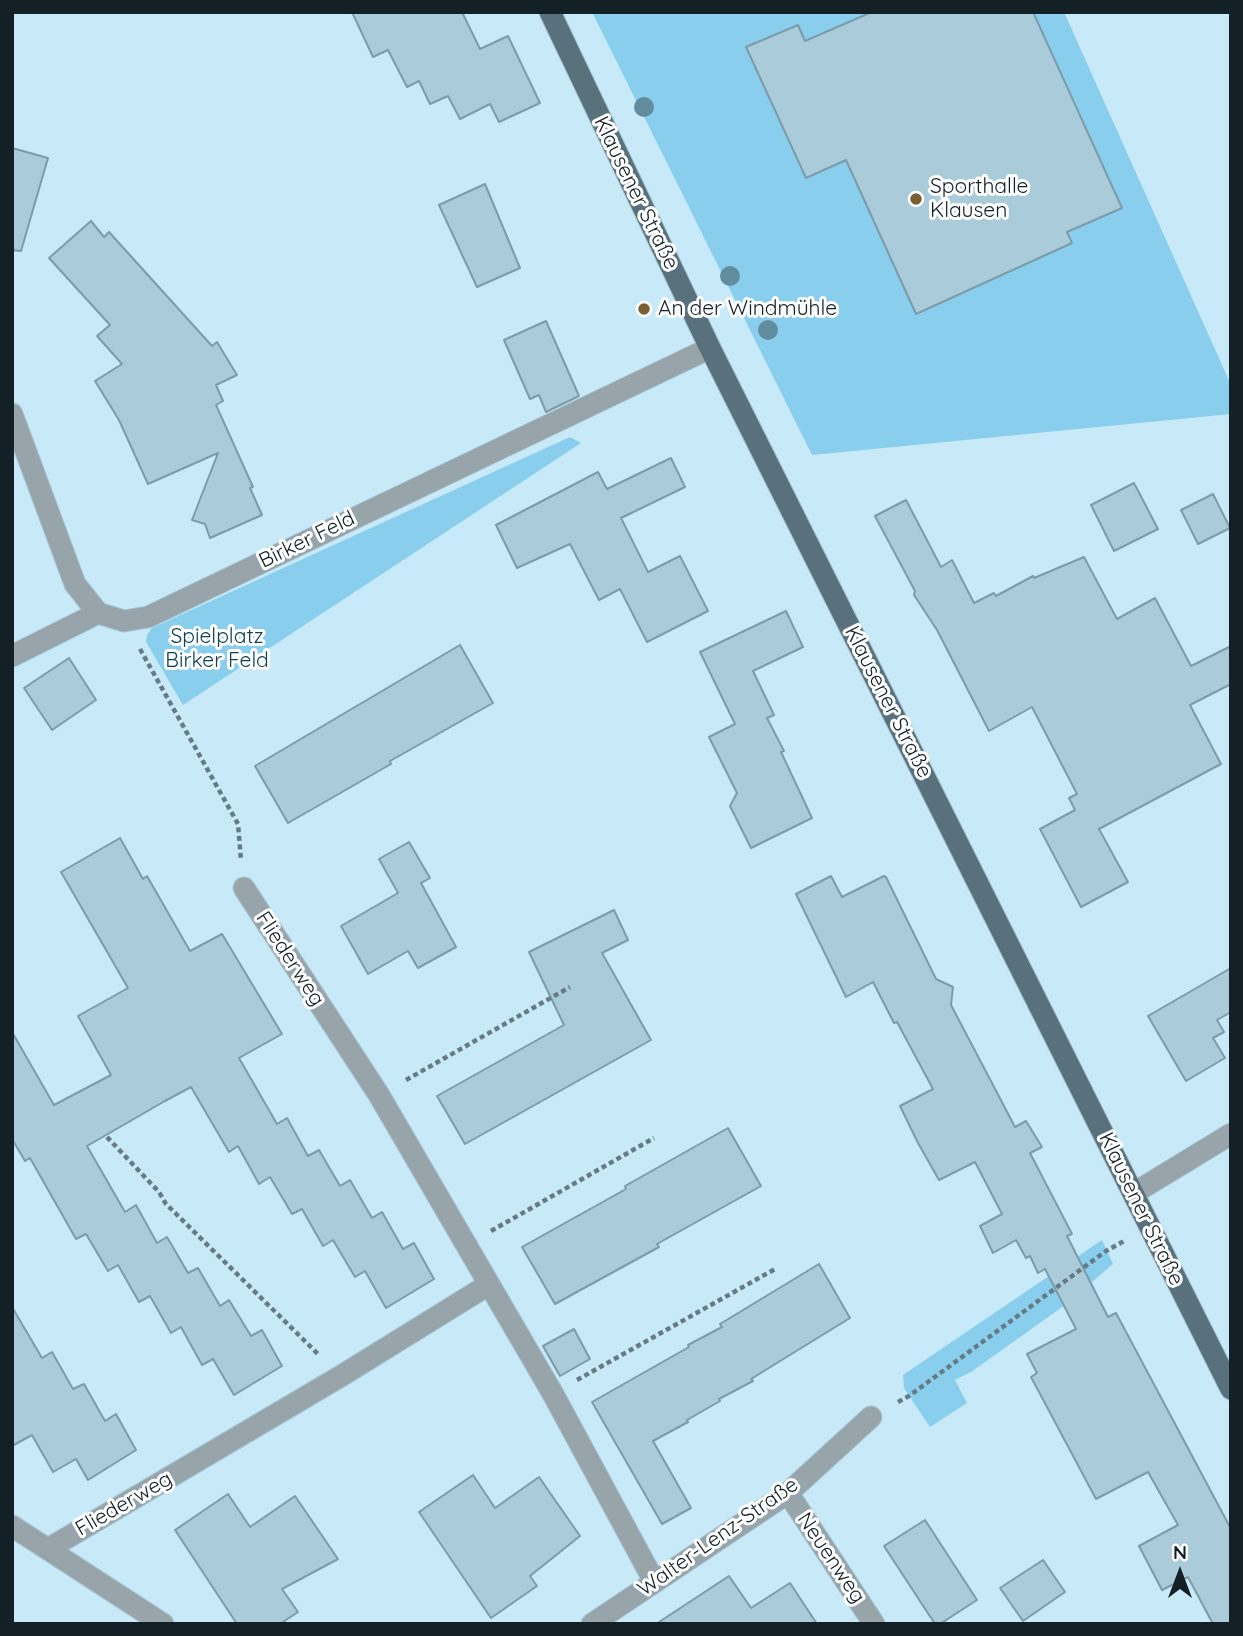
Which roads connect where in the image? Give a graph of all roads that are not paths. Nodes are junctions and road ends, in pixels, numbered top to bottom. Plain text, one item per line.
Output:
1 (550, 12) edge
2 (710, 348) junction
3 (12, 414) edge
4 (98, 613) junction
5 (12, 656) edge
6 (244, 888) road end
7 (1231, 1133) edge
8 (1134, 1193) junction
9 (488, 1285) junction
10 (1231, 1388) edge
11 (871, 1417) road end
12 (788, 1493) junction
13 (12, 1526) edge
14 (48, 1549) junction
15 (654, 1581) junction
16 (163, 1624) edge
17 (592, 1624) edge
18 (874, 1624) edge

1 - 2 main road, Klausener Straße
2 - 4 street, Birker Feld
2 - 8 main road, Klausener Straße
3 - 4 street
4 - 5 street
6 - 9 street, Fliederweg
7 - 8 street
8 - 10 main road, Klausener Straße
9 - 14 street, Fliederweg
9 - 15 street, Fliederweg
11 - 12 street, Walter-Lenz-Straße
12 - 15 street, Walter-Lenz-Straße
12 - 18 street, Neuenweg
13 - 14 street
14 - 16 street
15 - 17 street, Walter-Lenz-Straße

